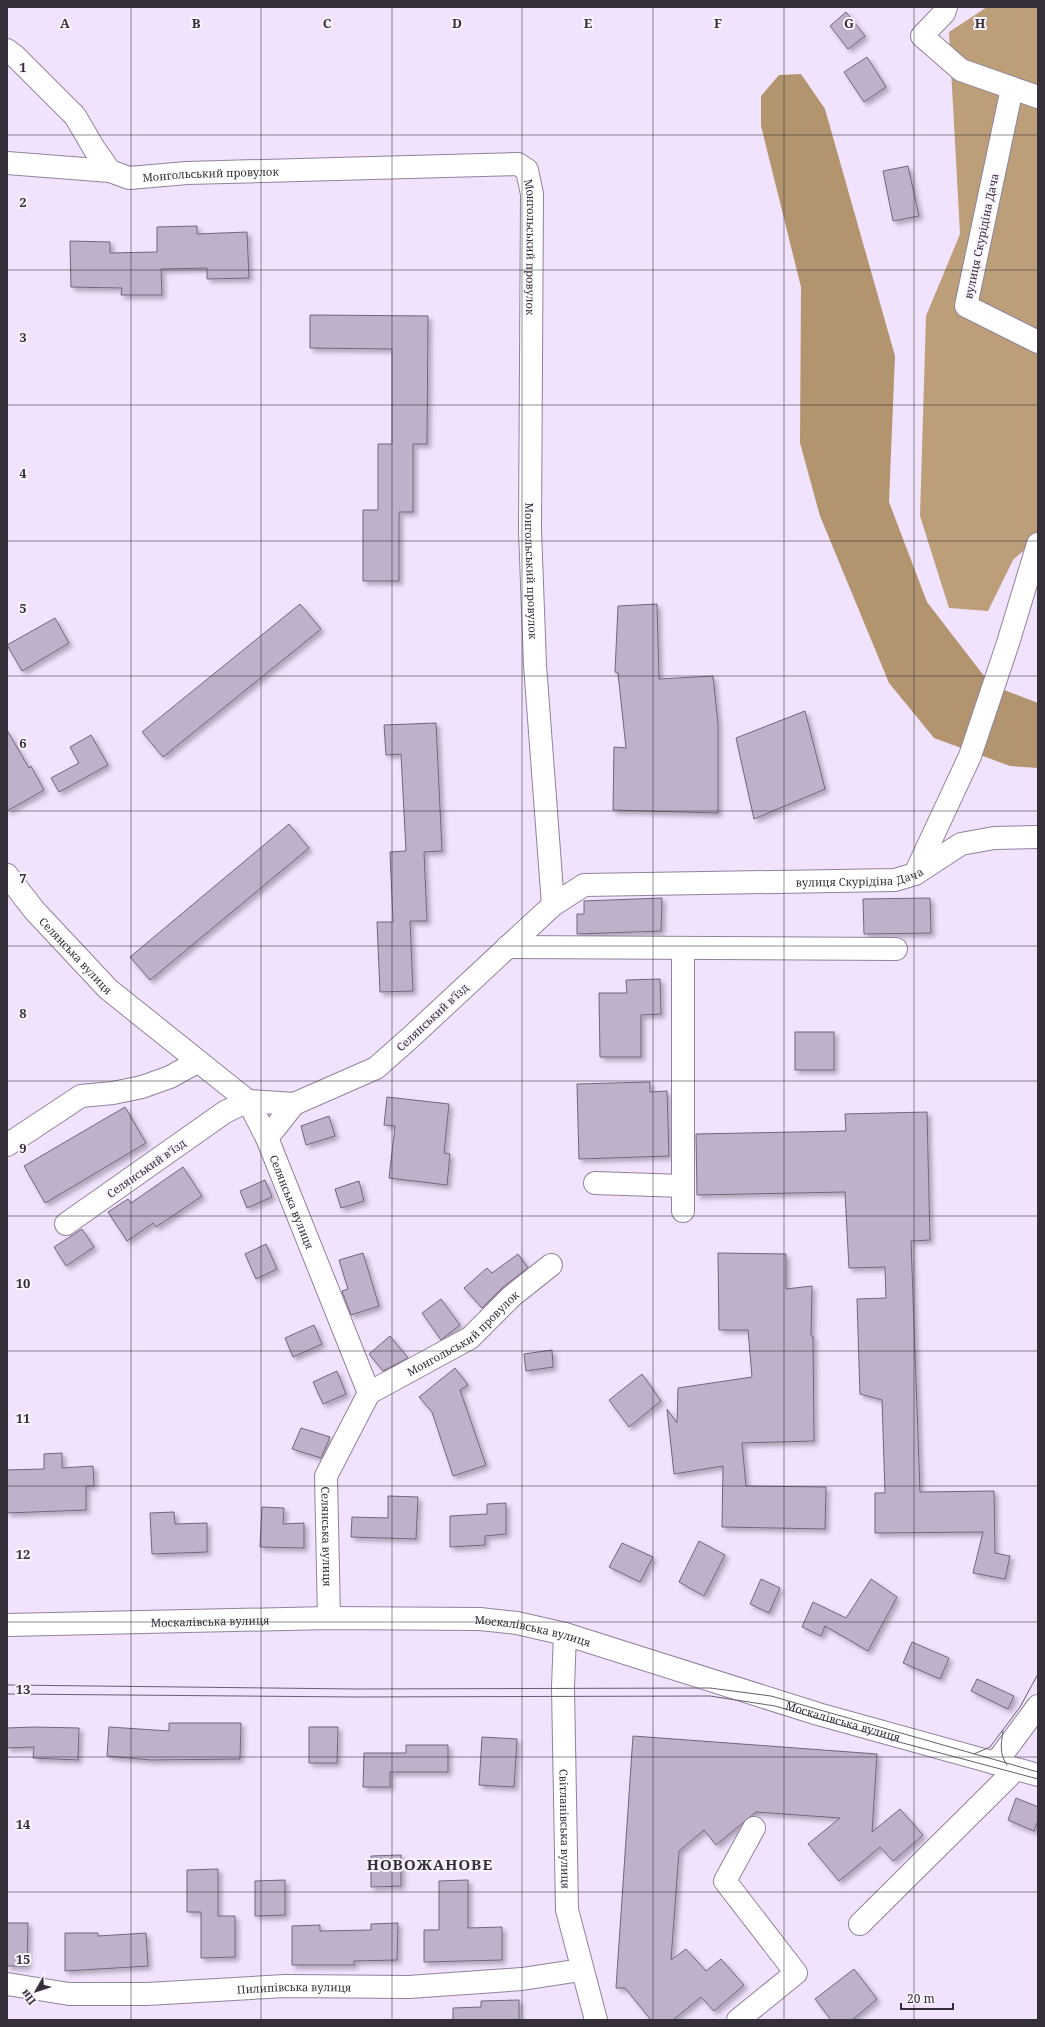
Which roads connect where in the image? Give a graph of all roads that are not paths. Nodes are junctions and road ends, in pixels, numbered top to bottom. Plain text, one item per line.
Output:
1 (946, 7) edge
2 (7, 50) edge
3 (1012, 88) junction
4 (1038, 97) edge
5 (7, 164) edge
6 (110, 171) junction
7 (1038, 342) edge
8 (1038, 544) edge
9 (1038, 837) edge
10 (915, 874) junction
11 (7, 875) edge
12 (553, 905) junction
13 (507, 947) junction
14 (684, 948) junction
15 (896, 949) dead end
16 (197, 1062) junction
17 (248, 1101) junction
18 (294, 1104) junction
19 (267, 1138) junction
20 (7, 1145) edge
21 (595, 1183) dead end
22 (683, 1186) junction
23 (684, 1211) dead end
24 (66, 1224) dead end
25 (551, 1265) dead end
26 (369, 1393) junction
27 (329, 1618) junction
28 (7, 1625) edge
29 (565, 1634) junction
30 (1038, 1706) edge
31 (994, 1763) junction
32 (1013, 1772) dead end
33 (1038, 1775) edge
34 (754, 1828) dead end
35 (860, 1924) dead end
36 (581, 1970) junction
37 (7, 1984) edge
38 (596, 2020) edge
39 (738, 2020) edge

1 - 3 street
2 - 6 street
3 - 4 street
3 - 7 street, вулиця Скурідіна Дача
5 - 6 street
6 - 12 street, Монгольський провулок
8 - 10 street, вулиця Скурідіна Дача
9 - 10 street
10 - 12 street, вулиця Скурідіна Дача
11 - 16 street, Селянська вулиця
12 - 13 street, Селянський вʼїзд
13 - 14 street
13 - 18 street, Селянський вʼїзд
14 - 15 street
14 - 22 street
16 - 17 street, Селянська вулиця
16 - 20 street
17 - 18 street, Селянський вʼїзд
17 - 19 street, Селянська вулиця
17 - 24 street, Селянський вʼїзд
18 - 19 street, Селянський вʼїзд
19 - 26 street, Селянська вулиця
21 - 22 street
22 - 23 street
25 - 26 street, Монгольський провулок
26 - 27 street, Селянська вулиця
27 - 28 street, Москалівська вулиця
27 - 29 street, Москалівська вулиця
29 - 31 street, Москалівська вулиця
29 - 36 street, Світланівська вулиця
30 - 31 street
31 - 33 street, Москалівська вулиця
32 - 35 street
34 - 39 street
36 - 37 street, Пилипівська вулиця
36 - 38 street, Світланівська вулиця

